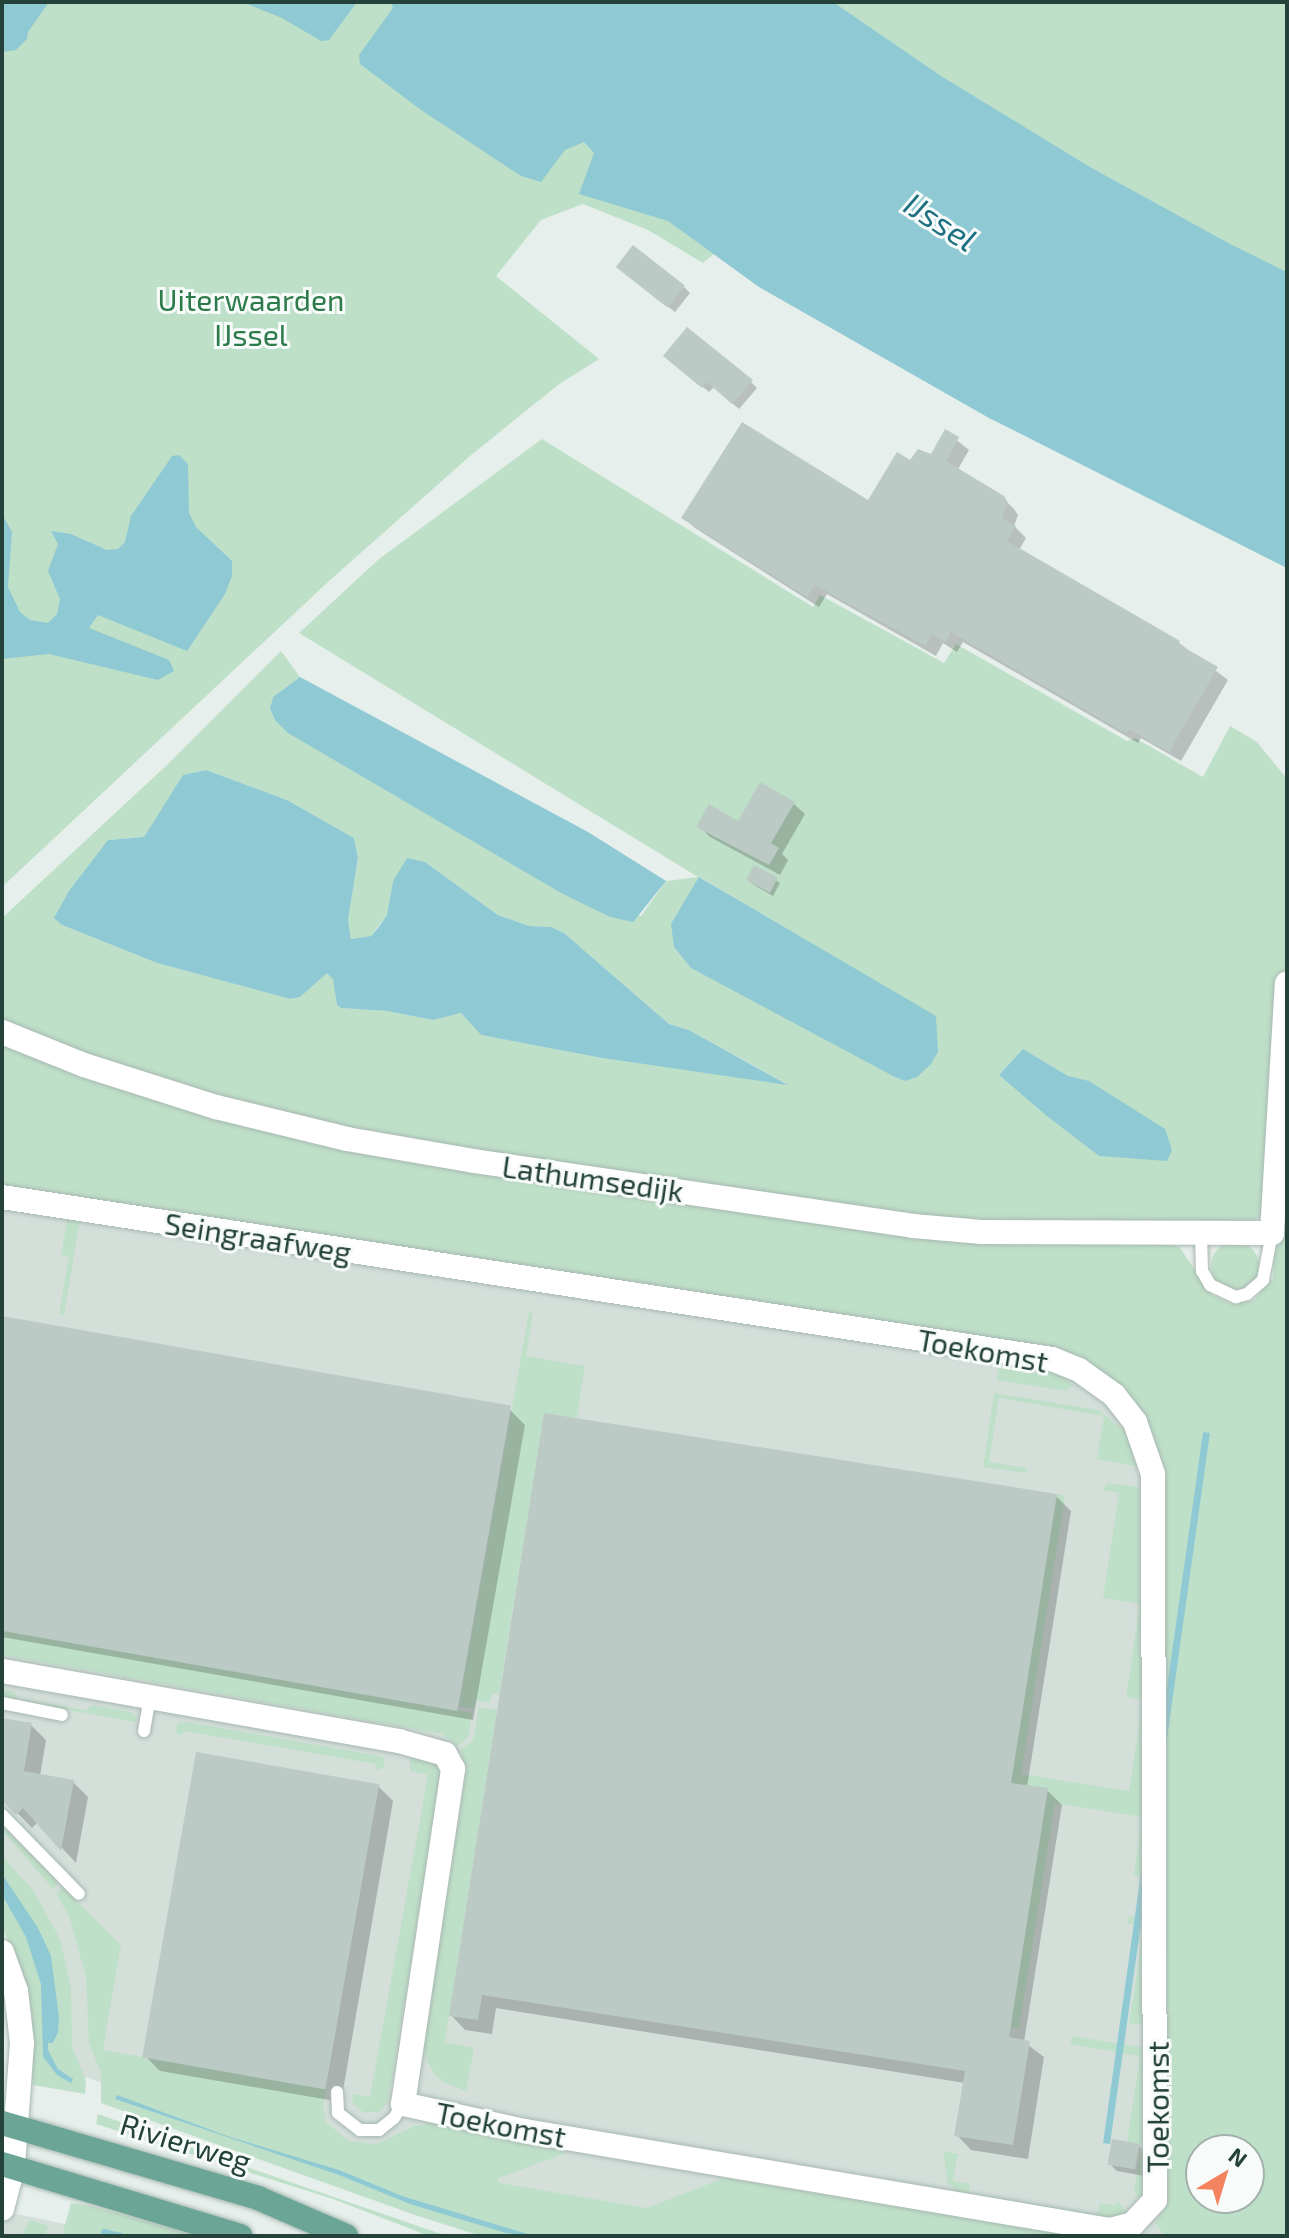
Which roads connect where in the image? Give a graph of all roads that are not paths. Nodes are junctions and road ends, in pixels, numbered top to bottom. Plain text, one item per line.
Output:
1 (1287, 983) edge
2 (2, 1032) edge
3 (2, 1197) edge
4 (1201, 1231) junction
5 (1272, 1233) junction
6 (513, 1278) joint
7 (2, 1671) edge
8 (150, 1696) junction
9 (2, 1703) edge
10 (62, 1715) dead end
11 (144, 1731) dead end
12 (2, 1815) edge
13 (79, 1894) dead end
14 (2, 1952) edge
15 (337, 2092) dead end
16 (403, 2104) junction
17 (9, 2125) edge
18 (8, 2166) edge
19 (2, 2209) edge
20 (240, 2236) edge
21 (346, 2236) edge

1 - 5 street
2 - 4 street, Lathumsedijk
3 - 6 street, Seingraafweg
4 - 5 street, Lathumsedijk
4 - 5 lane
6 - 16 street, Toekomst
7 - 8 street, Toekomst
8 - 11 lane
8 - 16 street, Toekomst
9 - 10 lane
12 - 13 lane
14 - 17 street
15 - 16 lane
17 - 18 street
17 - 21 main road, Rivierweg
18 - 19 street
18 - 20 main road

